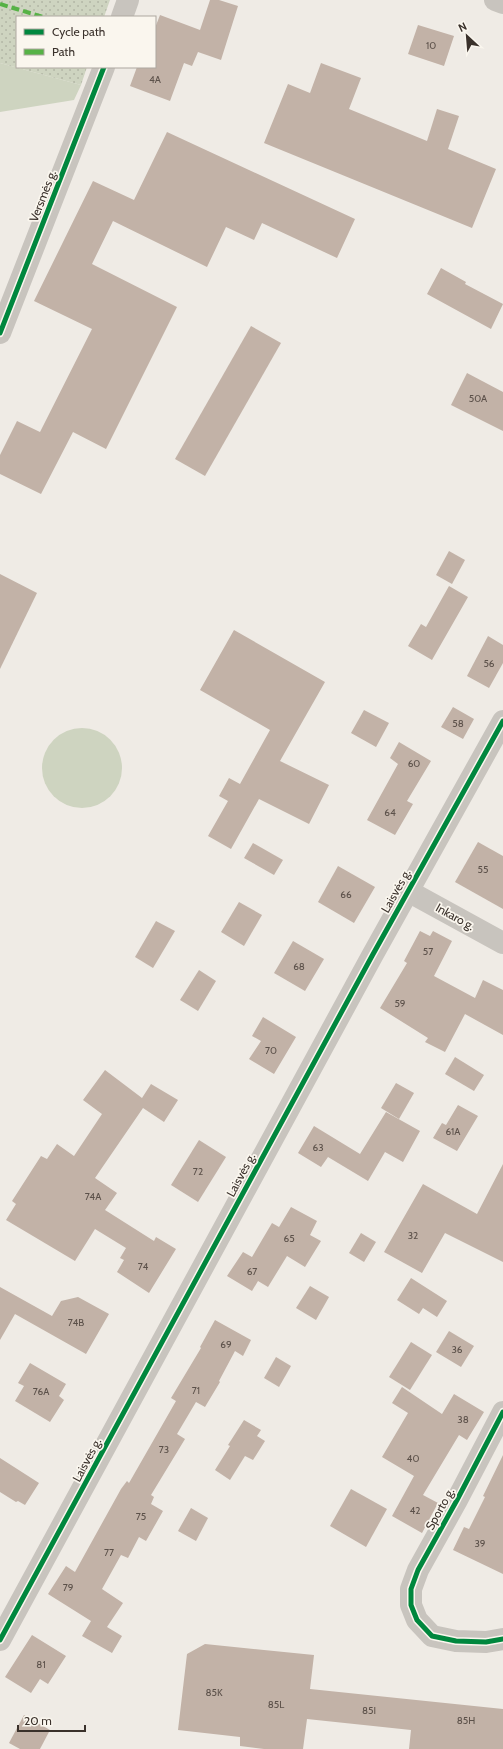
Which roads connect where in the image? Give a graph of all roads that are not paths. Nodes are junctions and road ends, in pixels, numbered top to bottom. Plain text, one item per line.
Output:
1 (128, 0) edge
2 (495, 0) edge
3 (503, 3) edge
4 (122, 16) edge
5 (104, 68) edge
6 (0, 333) edge
7 (503, 721) edge
8 (408, 891) junction
9 (503, 943) edge
10 (503, 1412) edge
11 (503, 1639) edge
12 (0, 1640) edge

1 - 4 street
2 - 3 street
5 - 6 street, Versmės g.
7 - 8 street, Laisvės g.
8 - 9 street, Inkaro g.
8 - 12 street, Laisvės g.
10 - 11 street, Sporto g.

